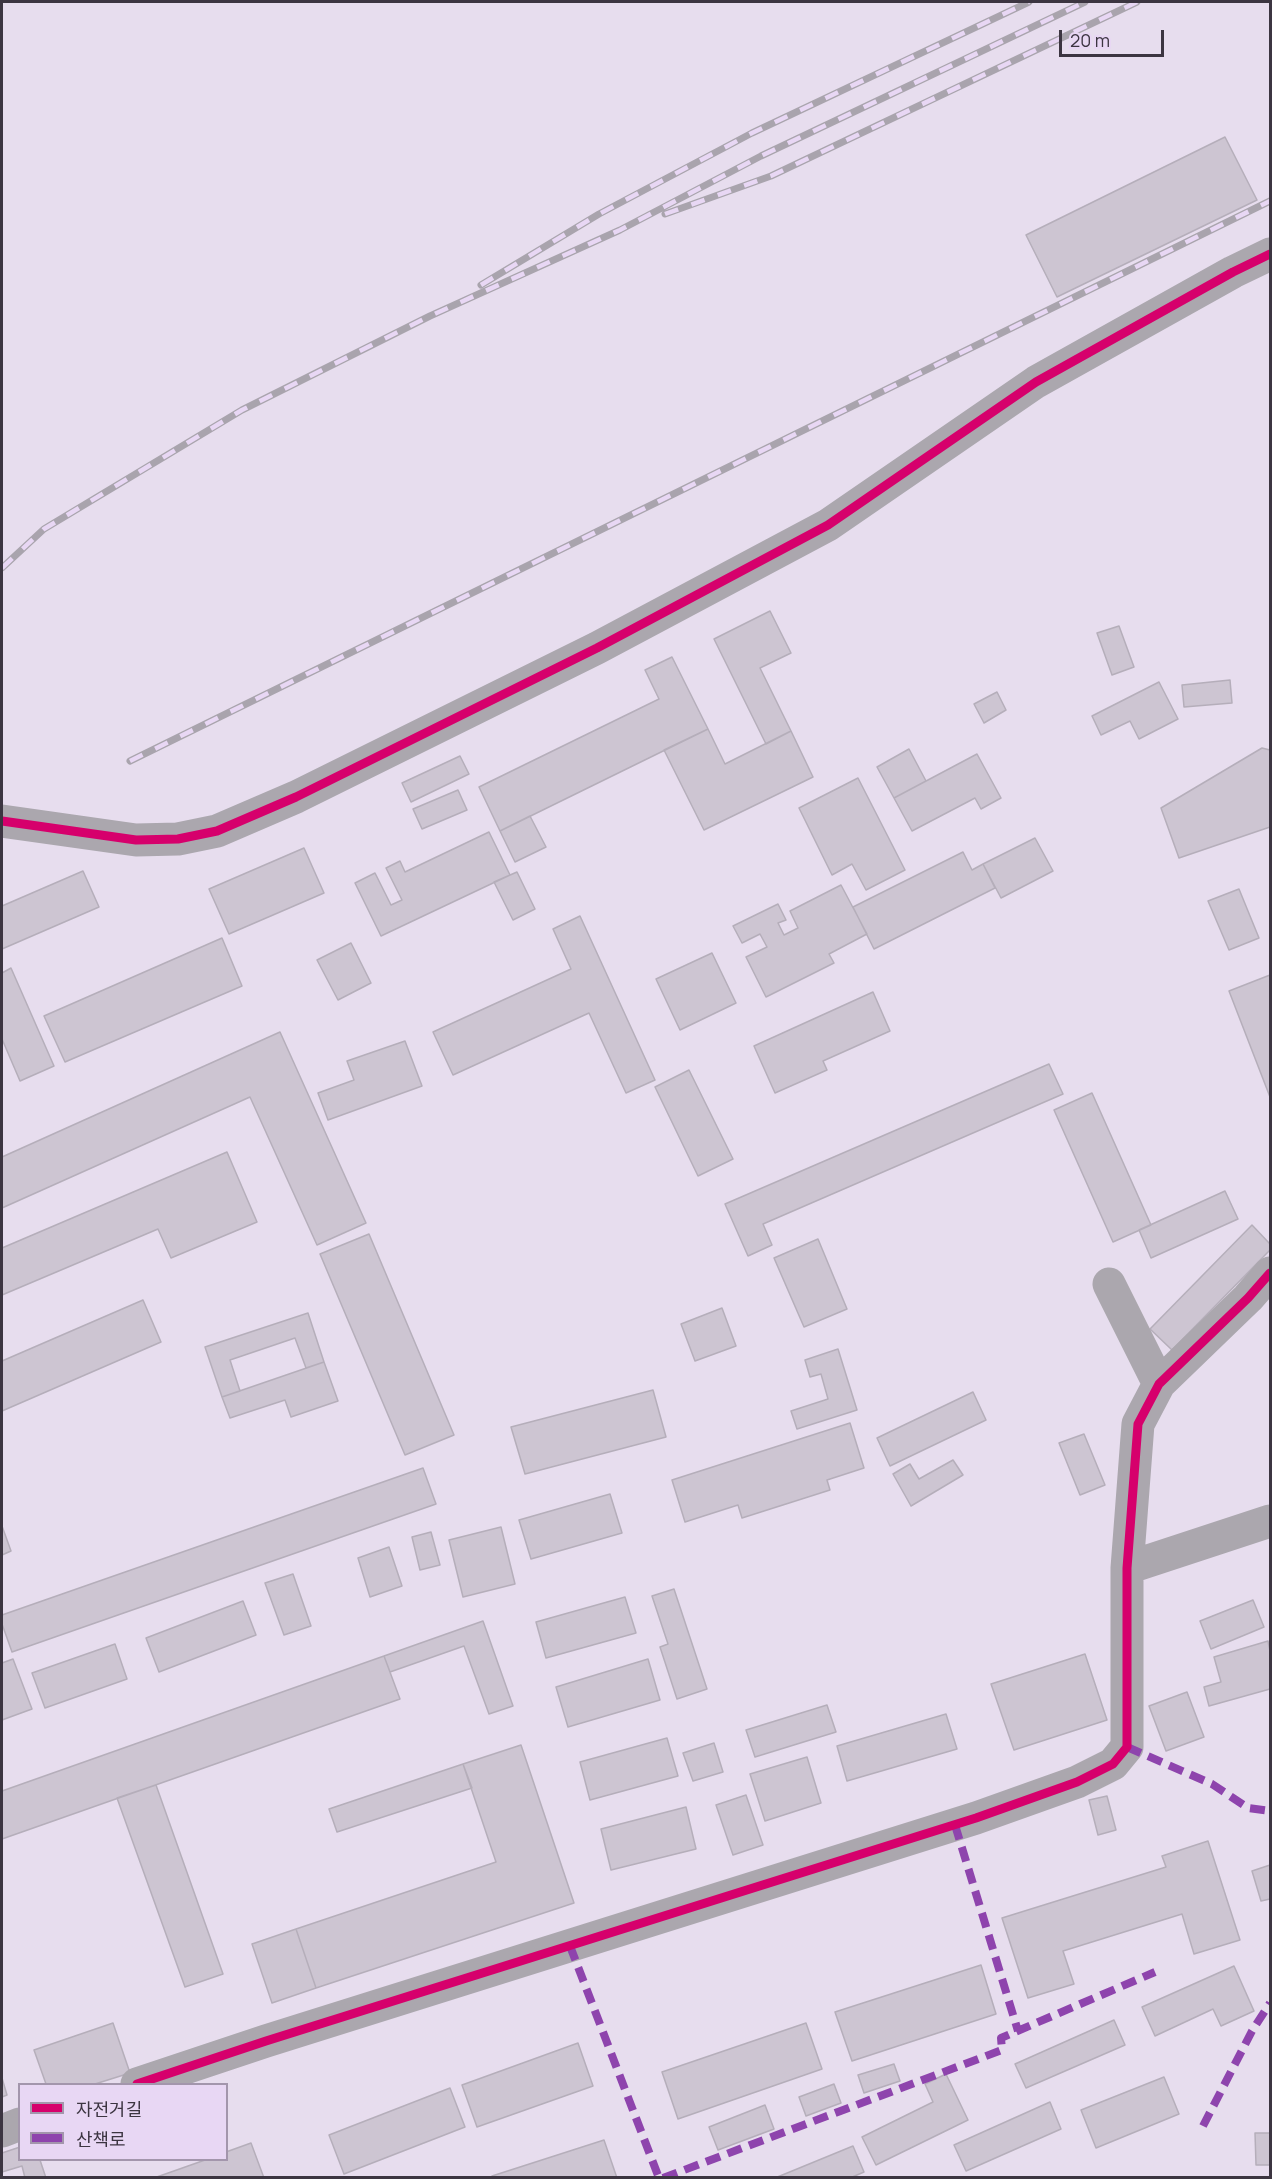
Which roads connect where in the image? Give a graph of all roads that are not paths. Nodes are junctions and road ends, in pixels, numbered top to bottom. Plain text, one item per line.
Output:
1 (1270, 254) edge
2 (2, 821) edge
3 (1270, 1273) edge
4 (1108, 1284) dead end
5 (1259, 1297) edge
6 (1159, 1384) junction
7 (1270, 1521) edge
8 (1127, 1568) junction
9 (143, 2083) edge
10 (18, 2125) edge
11 (2, 2131) edge

1 - 2 street
3 - 5 street
4 - 6 street
5 - 6 street
6 - 8 street
7 - 8 street
8 - 9 street
10 - 11 street

